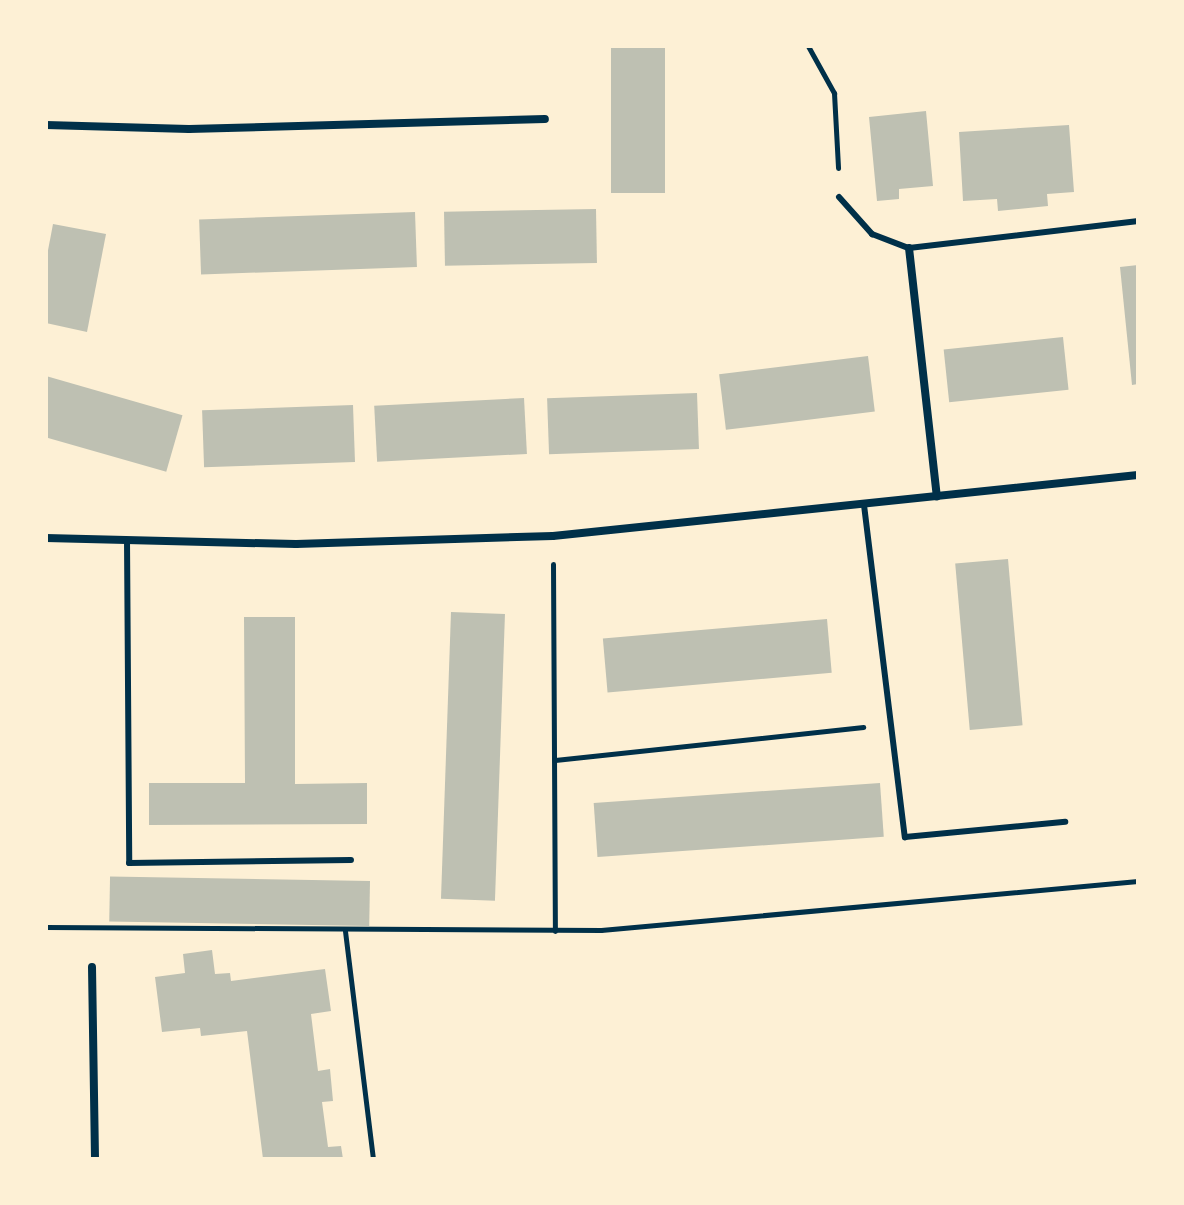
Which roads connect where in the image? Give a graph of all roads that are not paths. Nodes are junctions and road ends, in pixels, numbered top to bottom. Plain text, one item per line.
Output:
1 (545, 119) dead end
2 (46, 125) edge
3 (839, 197) road end
4 (1138, 221) edge
5 (909, 248) junction
6 (1138, 475) edge
7 (937, 496) junction
8 (864, 505) junction
9 (46, 538) edge
10 (127, 540) junction
11 (1065, 822) dead end
12 (351, 860) dead end
13 (92, 967) dead end
14 (95, 1159) edge

1 - 2 street
3 - 5 lane
4 - 5 lane
5 - 7 street
6 - 7 street
7 - 8 street
8 - 10 street
8 - 11 lane
9 - 10 street
10 - 12 lane
13 - 14 street

